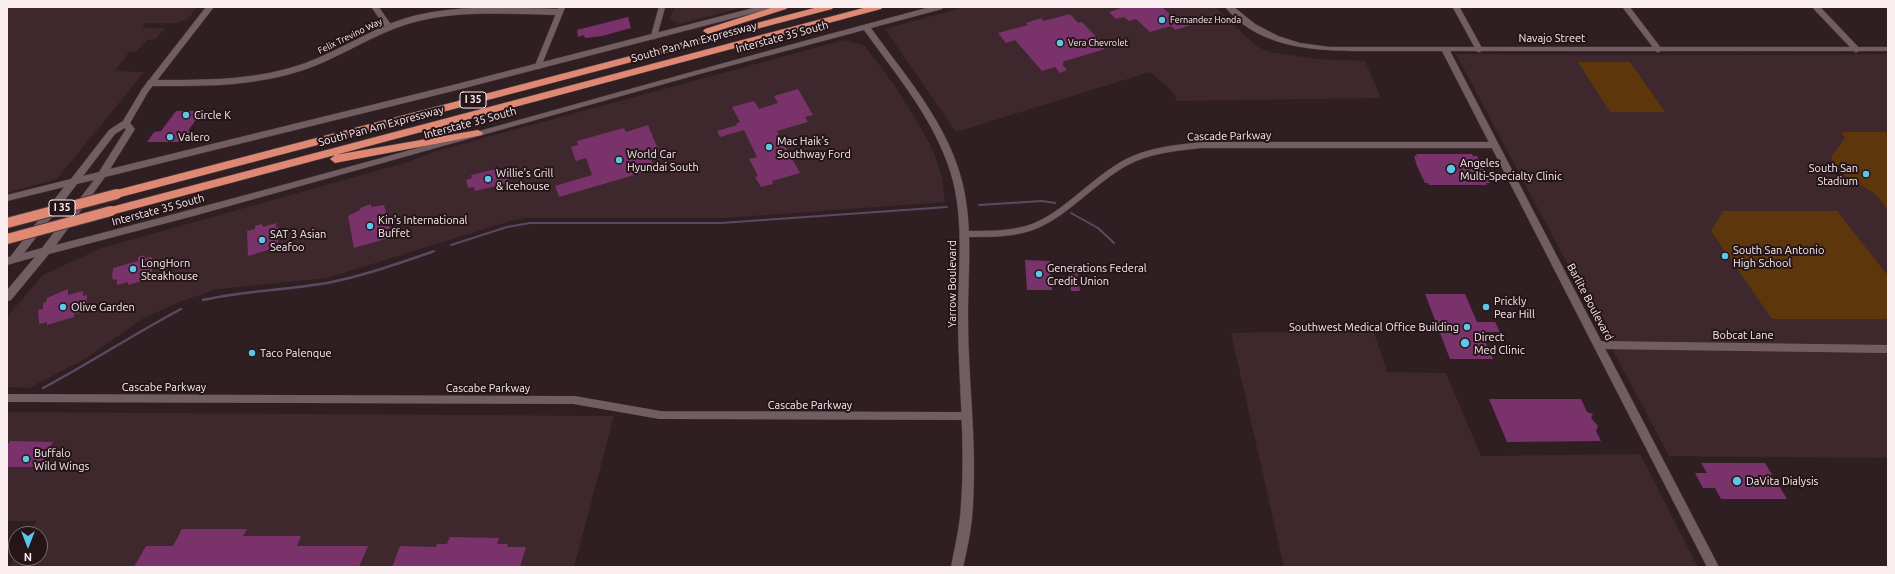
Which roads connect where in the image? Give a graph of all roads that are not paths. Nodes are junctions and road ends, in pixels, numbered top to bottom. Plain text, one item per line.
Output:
1 (210, 7) edge
2 (375, 7) edge
3 (662, 7) edge
4 (766, 7) edge
5 (783, 7) edge
6 (829, 7) edge
7 (878, 7) edge
8 (939, 7) edge
9 (1228, 7) edge
10 (1456, 7) edge
11 (1626, 7) edge
12 (1816, 7) edge
13 (561, 9) edge
14 (389, 27) junction
15 (866, 27) junction
16 (654, 36) junction
17 (1445, 49) junction
18 (1480, 49) junction
19 (1658, 49) junction
20 (1856, 49) junction
21 (1887, 50) edge
22 (538, 66) junction
23 (150, 83) junction
24 (483, 98) junction
25 (126, 123) junction
26 (478, 133) junction
27 (1494, 145) junction
28 (119, 148) junction
29 (136, 166) junction
30 (255, 173) junction
31 (102, 174) junction
32 (74, 182) junction
33 (7, 198) edge
34 (7, 223) edge
35 (963, 234) junction
36 (7, 239) edge
37 (46, 251) junction
38 (11, 260) edge
39 (7, 267) edge
40 (7, 297) edge
41 (1599, 345) junction
42 (1888, 349) edge
43 (7, 398) edge
44 (967, 416) junction
45 (957, 567) edge
46 (1712, 567) edge

1 - 23 main road
2 - 14 street
3 - 16 street
4 - 16 main road
5 - 24 highway
6 - 24 highway, South Pan Am Expressway / I 35
7 - 30 highway, South Pan Am Expressway / I 35
8 - 15 main road, Interstate 35 South
9 - 17 main road, Navajo Street
10 - 18 street
11 - 19 street
12 - 20 street
13 - 14 street, Felix Trevino Way
13 - 22 street
14 - 23 street, Felix Trevino Way
15 - 26 main road, Interstate 35 South
15 - 35 main road, Yarrow Boulevard
16 - 22 main road
17 - 18 main road, Navajo Street
17 - 27 main road, Barlite Boulevard
18 - 19 main road, Navajo Street
19 - 20 main road, Navajo Street
20 - 21 main road, Navajo Street
22 - 29 main road
23 - 25 main road
24 - 34 highway, South Pan Am Expressway / I 35, bridge
25 - 28 main road
25 - 32 main road
26 - 30 highway
26 - 37 main road, Interstate 35 South
27 - 35 street, Cascade Parkway
27 - 41 main road, Barlite Boulevard
28 - 29 main road
28 - 31 main road
29 - 31 main road
30 - 36 highway, South Pan Am Expressway / I 35, bridge
31 - 32 main road
31 - 37 main road
32 - 33 main road
32 - 38 main road
35 - 44 main road, Yarrow Boulevard
37 - 38 main road, Interstate 35 South
37 - 40 main road
38 - 39 main road
41 - 42 street, Bobcat Lane
41 - 46 main road, Barlite Boulevard
43 - 44 street, Cascabe Parkway
44 - 45 main road, Yarrow Boulevard

